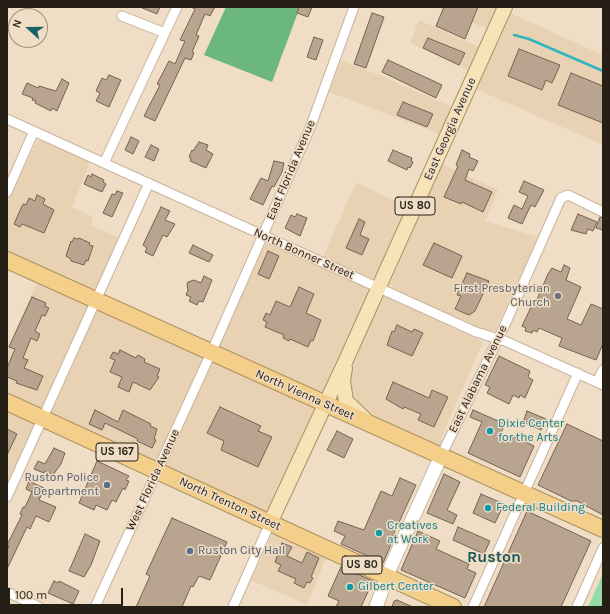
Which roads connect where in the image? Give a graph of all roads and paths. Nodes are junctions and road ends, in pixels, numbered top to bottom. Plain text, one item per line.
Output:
1 (177, 7) edge
2 (354, 7) edge
3 (505, 7) edge
4 (122, 16) dead end
5 (165, 33) junction
6 (7, 119) edge
7 (34, 131) junction
8 (104, 163) junction
9 (150, 183) junction
10 (7, 192) edge
11 (603, 212) edge
12 (263, 235) junction
13 (7, 260) edge
14 (379, 288) junction
15 (97, 301) junction
16 (497, 338) junction
17 (211, 353) junction
18 (346, 360) junction
19 (603, 370) edge
20 (578, 374) junction
21 (600, 384) edge
22 (7, 402) edge
23 (325, 404) junction
24 (43, 418) junction
25 (386, 432) junction
26 (441, 456) junction
27 (158, 470) junction
28 (524, 494) junction
29 (7, 497) edge
30 (270, 523) junction
31 (603, 529) edge
32 (603, 548) edge
33 (388, 577) junction
34 (7, 592) edge
35 (39, 607) edge
36 (95, 607) edge
37 (233, 607) edge
38 (376, 607) edge
39 (453, 607) edge
40 (473, 607) edge
41 (577, 607) edge

1 - 5 street
2 - 12 street, East Florida Avenue
3 - 14 main road, East Georgia Avenue / US 80
4 - 5 street
5 - 8 street
6 - 7 street, North Bonner Street
7 - 8 street, North Bonner Street
7 - 10 street
8 - 9 street, North Bonner Street
9 - 12 street, North Bonner Street
9 - 15 street
11 - 16 street, East Alabama Avenue
12 - 14 street, North Bonner Street
12 - 17 street, East Florida Avenue
13 - 15 highway, North Vienna Street
14 - 16 street, North Bonner Street
14 - 18 main road, East Georgia Avenue / US 80
15 - 17 highway, North Vienna Street
15 - 24 street
16 - 20 street, North Bonner Street
16 - 26 street, East Alabama Avenue
17 - 23 highway, North Vienna Street
17 - 27 street, West Florida Avenue
18 - 23 main road, East Georgia Avenue / US 80
18 - 25 main road
19 - 21 street
20 - 21 street, North Bonner Street
20 - 28 street
22 - 24 highway, North Trenton Street / US 167
23 - 25 highway, North Vienna Street
23 - 30 main road, US 80
24 - 27 highway, North Trenton Street / US 167
24 - 29 street
25 - 26 highway, North Vienna Street
26 - 28 highway, North Vienna Street
26 - 33 main road
27 - 30 highway, North Trenton Street / US 167
27 - 36 street, West Florida Avenue
28 - 31 highway, North Vienna Street
28 - 40 street
30 - 33 highway, North Trenton Street / US 80
30 - 37 street
32 - 41 street
33 - 38 main road
33 - 39 highway, North Trenton Street / US 80
34 - 35 street

